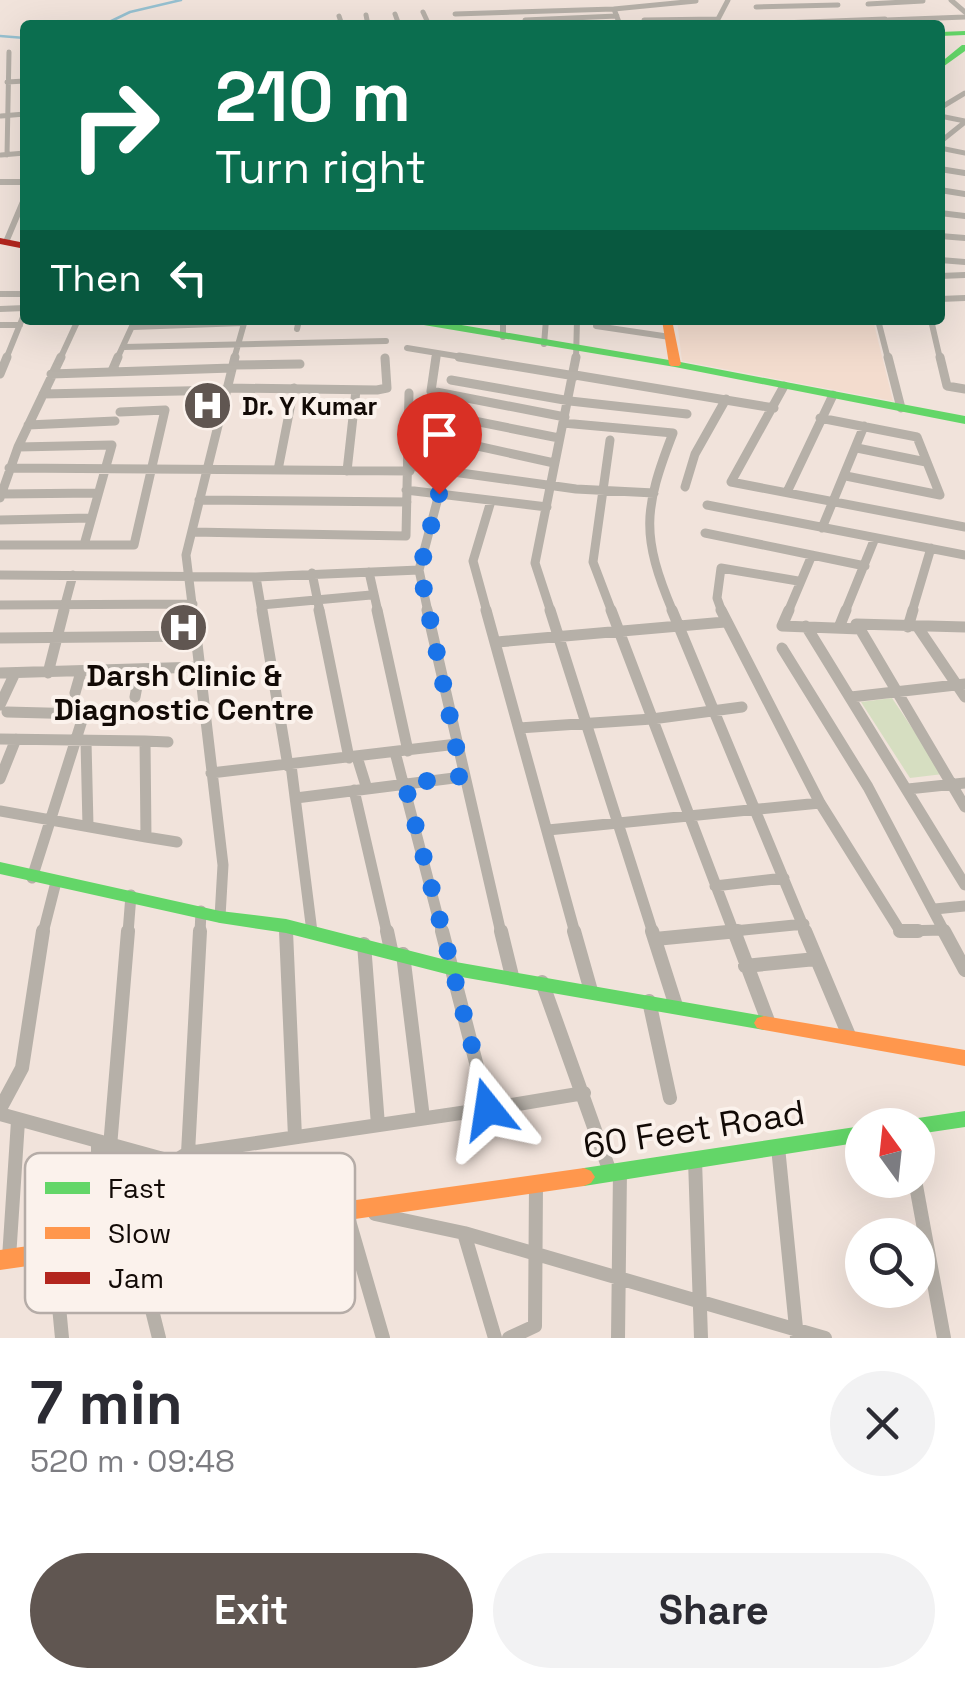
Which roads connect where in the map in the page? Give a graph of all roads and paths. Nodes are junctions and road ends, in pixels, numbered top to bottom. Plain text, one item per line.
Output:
1 (699, 0) edge
2 (675, 1) edge
3 (922, 1) edge
4 (952, 1) edge
5 (965, 1) edge
6 (835, 2) edge
7 (866, 2) edge
8 (636, 3) edge
9 (665, 4) junction
10 (759, 4) edge
11 (810, 6) junction
12 (423, 12) dead end
13 (518, 12) junction
14 (544, 12) junction
15 (616, 12) junction
16 (493, 13) junction
17 (395, 14) dead end
18 (468, 14) junction
19 (339, 16) dead end
20 (366, 16) dead end
21 (585, 17) junction
22 (549, 18) junction
23 (340, 20) edge
24 (367, 20) edge
25 (397, 20) edge
26 (427, 20) edge
27 (459, 20) edge
28 (473, 20) edge
29 (500, 20) edge
30 (526, 20) edge
31 (538, 20) edge
32 (586, 20) edge
33 (618, 20) edge
34 (678, 20) joint
35 (824, 20) edge
36 (853, 20) edge
37 (886, 20) edge
38 (943, 20) edge
39 (958, 33) edge
40 (8, 52) dead end
41 (945, 58) edge
42 (20, 81) edge
43 (7, 82) junction
44 (965, 93) edge
45 (948, 102) junction
46 (945, 104) edge
47 (965, 106) edge
48 (4, 116) edge
49 (965, 122) edge
50 (945, 131) edge
51 (952, 132) junction
52 (945, 140) edge
53 (3, 155) edge
54 (20, 206) edge
55 (3, 242) edge
56 (0, 325) edge
57 (20, 325) joint
58 (76, 325) edge
59 (132, 325) edge
60 (244, 325) edge
61 (469, 325) edge
62 (546, 325) edge
63 (577, 325) edge
64 (879, 325) edge
65 (932, 325) edge
66 (596, 326) dead end
67 (503, 328) edge
68 (669, 328) edge
69 (386, 341) dead end
70 (0, 342) edge
71 (12, 342) junction
72 (240, 342) junction
73 (544, 344) junction
74 (124, 347) junction
75 (407, 348) dead end
76 (578, 350) junction
77 (436, 354) junction
78 (385, 358) dead end
79 (2, 360) edge
80 (300, 364) dead end
81 (676, 364) junction
82 (233, 366) junction
83 (112, 372) junction
84 (0, 374) edge
85 (51, 374) junction
86 (575, 375) junction
87 (451, 380) dead end
88 (784, 386) junction
89 (294, 388) junction
90 (965, 388) edge
91 (226, 389) junction
92 (356, 390) junction
93 (409, 393) dead end
94 (43, 394) junction
95 (833, 395) junction
96 (726, 399) junction
97 (570, 401) junction
98 (774, 408) junction
99 (901, 408) junction
100 (120, 412) dead end
101 (439, 414) dead end
102 (687, 414) dead end
103 (820, 418) junction
104 (564, 420) junction
105 (965, 420) edge
106 (115, 422) dead end
107 (28, 425) junction
108 (864, 426) junction
109 (440, 438) dead end
110 (559, 438) junction
111 (610, 440) dead end
112 (18, 447) junction
113 (857, 448) junction
114 (554, 462) junction
115 (926, 462) junction
116 (9, 468) junction
117 (153, 469) junction
118 (204, 469) junction
119 (410, 469) junction
120 (104, 470) junction
121 (278, 470) junction
122 (347, 471) junction
123 (846, 476) junction
124 (550, 485) junction
125 (685, 487) dead end
126 (602, 490) junction
127 (786, 492) junction
128 (98, 493) junction
129 (654, 493) junction
130 (439, 494) junction
131 (1, 496) edge
132 (406, 496) junction
133 (199, 500) junction
134 (491, 501) junction
135 (834, 502) junction
136 (707, 506) dead end
137 (546, 507) junction
138 (90, 518) junction
139 (0, 520) edge
140 (965, 527) edge
141 (822, 528) junction
142 (192, 532) junction
143 (705, 533) dead end
144 (875, 538) junction
145 (0, 545) edge
146 (84, 545) junction
147 (931, 548) junction
148 (812, 555) junction
149 (965, 555) edge
150 (865, 566) junction
151 (420, 570) junction
152 (369, 572) junction
153 (312, 573) junction
154 (0, 575) edge
155 (74, 576) junction
156 (190, 576) junction
157 (256, 577) junction
158 (798, 581) junction
159 (371, 595) junction
160 (315, 600) junction
161 (193, 604) junction
162 (65, 605) junction
163 (261, 605) junction
164 (0, 606) edge
165 (725, 622) junction
166 (677, 625) junction
167 (840, 625) junction
168 (806, 626) junction
169 (912, 626) junction
170 (965, 627) edge
171 (860, 629) junction
172 (617, 631) junction
173 (197, 636) junction
174 (558, 637) junction
175 (0, 638) edge
176 (57, 639) junction
177 (497, 642) junction
178 (782, 648) dead end
179 (200, 668) junction
180 (140, 670) junction
181 (81, 672) junction
182 (0, 673) edge
183 (14, 673) junction
184 (48, 673) junction
185 (961, 684) edge
186 (896, 691) junction
187 (75, 693) dead end
188 (135, 697) dead end
189 (852, 697) junction
190 (965, 697) edge
191 (742, 706) dead end
192 (3, 708) edge
193 (715, 711) junction
194 (652, 719) junction
195 (585, 723) junction
196 (519, 728) junction
197 (0, 739) edge
198 (16, 739) junction
199 (80, 740) junction
200 (145, 741) junction
201 (168, 742) dead end
202 (457, 744) junction
203 (402, 751) junction
204 (353, 758) junction
205 (290, 766) junction
206 (210, 773) junction
207 (462, 776) junction
208 (0, 779) edge
209 (405, 784) junction
210 (958, 784) edge
211 (908, 789) junction
212 (360, 790) junction
213 (296, 798) junction
214 (820, 803) junction
215 (965, 807) edge
216 (756, 809) junction
217 (0, 812) edge
218 (690, 817) junction
219 (49, 820) junction
220 (618, 824) junction
221 (88, 826) junction
222 (548, 830) junction
223 (146, 837) junction
224 (177, 842) dead end
225 (0, 868) edge
226 (32, 878) junction
227 (784, 878) junction
228 (56, 882) junction
229 (965, 885) edge
230 (716, 886) junction
231 (131, 895) junction
232 (965, 906) edge
233 (935, 909) junction
234 (201, 911) junction
235 (220, 917) junction
236 (804, 924) junction
237 (286, 926) junction
238 (944, 930) junction
239 (312, 932) junction
240 (731, 933) junction
241 (655, 940) junction
242 (364, 944) junction
243 (397, 951) junction
244 (816, 959) junction
245 (744, 966) junction
246 (450, 968) junction
247 (965, 970) edge
248 (512, 976) junction
249 (542, 982) junction
250 (591, 991) junction
251 (649, 1002) junction
252 (676, 1006) junction
253 (768, 1021) junction
254 (850, 1038) junction
255 (965, 1058) edge
256 (584, 1092) junction
257 (670, 1098) dead end
258 (488, 1109) junction
259 (0, 1111) edge
260 (424, 1118) junction
261 (965, 1119) edge
262 (18, 1121) junction
263 (935, 1123) edge
264 (378, 1125) junction
265 (294, 1136) junction
266 (845, 1137) edge
267 (104, 1145) junction
268 (778, 1147) junction
269 (104, 1153) edge
270 (155, 1153) edge
271 (181, 1153) edge
272 (203, 1153) edge
273 (695, 1160) junction
274 (615, 1172) junction
275 (536, 1184) junction
276 (918, 1198) edge
277 (355, 1212) edge
278 (364, 1212) junction
279 (464, 1234) junction
280 (355, 1244) edge
281 (534, 1254) junction
282 (4, 1259) edge
283 (616, 1279) junction
284 (700, 1303) junction
285 (60, 1313) edge
286 (152, 1313) edge
287 (797, 1334) edge
288 (62, 1338) edge
289 (158, 1338) edge
290 (382, 1338) edge
291 (495, 1338) edge
292 (510, 1338) edge
293 (618, 1338) edge
294 (701, 1338) edge
295 (825, 1338) edge
296 (944, 1338) edge

1 - 2 street
1 - 34 street
2 - 9 street
3 - 7 street
3 - 38 street
4 - 5 street
4 - 39 street
6 - 10 street
6 - 11 street
6 - 36 street
7 - 37 street
8 - 9 street
8 - 15 street
9 - 34 street
10 - 11 street
11 - 35 street
12 - 26 street
13 - 14 street
13 - 16 street
13 - 30 street
14 - 15 street
14 - 22 street
15 - 21 street
15 - 33 street
16 - 18 street
16 - 29 street
17 - 25 street
18 - 27 street
18 - 28 street
19 - 23 street
20 - 24 street
21 - 22 street
21 - 32 street
22 - 31 street
39 - 41 street
40 - 43 street
42 - 43 street
43 - 48 street
44 - 45 street
45 - 46 street
45 - 47 street
48 - 53 street
49 - 51 street
50 - 51 street
51 - 52 street
54 - 55 street
56 - 57 street
57 - 71 street
58 - 85 street
59 - 74 street
60 - 72 street
61 - 67 street
62 - 73 street
63 - 76 street
64 - 99 street
65 - 90 street
66 - 68 street
67 - 73 street
68 - 81 street
69 - 72 street
70 - 71 street
71 - 79 street
72 - 74 street
72 - 82 street
73 - 76 street
74 - 83 street
75 - 77 street
76 - 81 street
76 - 86 street
77 - 86 street
77 - 104 street
78 - 92 street
79 - 84 street
80 - 82 street
81 - 88 street
82 - 83 street
82 - 91 street
83 - 85 street
85 - 94 street
86 - 96 street
86 - 97 street
87 - 97 street
88 - 95 street
88 - 98 street
89 - 91 street
89 - 92 street
89 - 121 street
91 - 94 street
91 - 118 street
92 - 122 street
93 - 119 street
94 - 107 street
95 - 99 street
95 - 103 street
96 - 98 street
96 - 125 street
97 - 102 street
97 - 104 street
98 - 127 street
99 - 105 street
100 - 117 street
101 - 110 street
103 - 108 street
103 - 127 street
104 - 110 street
104 - 129 street
106 - 107 street
107 - 112 street
108 - 113 street
108 - 115 street
109 - 114 street
110 - 114 street
111 - 126 street
112 - 116 street
112 - 120 street
113 - 115 street
113 - 123 street
114 - 124 street
115 - 123 street
116 - 120 street
116 - 131 street
117 - 118 street
117 - 120 street
117 - 146 street
118 - 121 street
118 - 133 street
119 - 122 street
119 - 124 street
119 - 132 street
120 - 128 street
121 - 122 street
123 - 135 street
124 - 126 street
124 - 137 street
126 - 129 street
126 - 172 street
127 - 135 street
128 - 131 street
128 - 138 street
129 - 166 street
130 - 132 street
130 - 134 street
130 - 151 street
132 - 133 street
132 - 142 street
133 - 142 street
134 - 137 street
134 - 177 street
135 - 140 street
135 - 141 street
136 - 141 street
137 - 174 street
138 - 139 street
138 - 146 street
141 - 144 street
142 - 156 street
143 - 148 street
144 - 147 street
144 - 150 street
145 - 146 street
147 - 149 street
147 - 169 street
148 - 150 street
148 - 158 street
150 - 167 street
151 - 152 street
151 - 202 street
152 - 153 street
152 - 159 street
153 - 157 street
153 - 160 street
154 - 155 street
155 - 156 street
155 - 162 street
156 - 157 street
156 - 161 street
157 - 163 street
158 - 165 street
158 - 168 street
159 - 160 street
159 - 203 street
160 - 163 street
160 - 204 street
161 - 162 street
161 - 173 street
162 - 164 street
162 - 176 street
163 - 205 street
165 - 166 street
165 - 214 street
166 - 172 street
166 - 193 street
167 - 168 street
167 - 171 street
168 - 189 street
169 - 170 street
169 - 171 street
169 - 185 street
171 - 186 street
172 - 174 street
172 - 194 street
173 - 176 street
173 - 179 street
174 - 177 street
174 - 195 street
175 - 176 street
176 - 184 street
177 - 196 street
178 - 233 street
179 - 180 street
179 - 206 street
180 - 181 street
180 - 188 street
181 - 184 street
181 - 187 street
182 - 183 street
183 - 184 street
183 - 192 street
185 - 186 street
185 - 190 street
186 - 189 street
186 - 210 street
189 - 211 street
191 - 193 street
192 - 199 street
193 - 194 street
193 - 216 street
194 - 195 street
194 - 218 street
195 - 196 street
195 - 220 street
196 - 222 street
197 - 198 street
198 - 199 street
198 - 208 street
199 - 200 street
199 - 219 street
199 - 221 street
200 - 201 street
200 - 223 street
202 - 203 street
202 - 207 street
203 - 204 street
203 - 209 street
204 - 205 street
204 - 212 street
205 - 206 street
205 - 213 street
206 - 235 street
207 - 209 street
207 - 248 street
209 - 212 street
209 - 246 street
210 - 211 street
210 - 215 street
211 - 229 street
212 - 213 street
212 - 243 street
213 - 239 street
214 - 216 street
214 - 238 street
216 - 218 street
216 - 227 street
217 - 219 street
218 - 220 street
218 - 230 street
219 - 221 street
219 - 226 street
220 - 222 street
220 - 241 street
221 - 223 street
222 - 250 street
223 - 224 street
225 - 226 street
226 - 228 street
227 - 230 street
227 - 236 street
228 - 231 street
228 - 259 street
230 - 240 street
231 - 234 street
231 - 267 street
232 - 233 street
233 - 238 street
234 - 235 street
234 - 271 street
235 - 237 street
236 - 240 street
236 - 244 street
237 - 239 street
237 - 265 street
238 - 247 street
239 - 242 street
240 - 241 street
240 - 245 street
241 - 252 street
242 - 243 street
242 - 264 street
243 - 246 street
243 - 260 street
244 - 245 street
244 - 254 street
245 - 253 street
246 - 248 street
246 - 258 street
248 - 249 street
249 - 250 street
249 - 256 street
250 - 251 street
251 - 252 street
251 - 257 street
252 - 253 street
253 - 254 street
254 - 255 street
256 - 258 street
256 - 274 street
258 - 260 street
259 - 262 street
260 - 264 street
261 - 263 street
262 - 267 street
262 - 282 street
264 - 265 street
265 - 272 street
266 - 268 street, 60 Feet Road
267 - 269 street
267 - 270 street
268 - 273 street, 60 Feet Road
268 - 287 street
273 - 274 street, 60 Feet Road
273 - 284 street
274 - 275 street, 60 Feet Road
274 - 283 street
275 - 278 street, 60 Feet Road
275 - 281 street
276 - 296 street
277 - 278 street, 60 Feet Road
278 - 279 street
279 - 281 street
279 - 291 street
280 - 290 street
281 - 283 street
281 - 292 street
283 - 284 street
283 - 293 street
284 - 287 street
284 - 294 street
285 - 288 street
286 - 289 street
287 - 295 street

